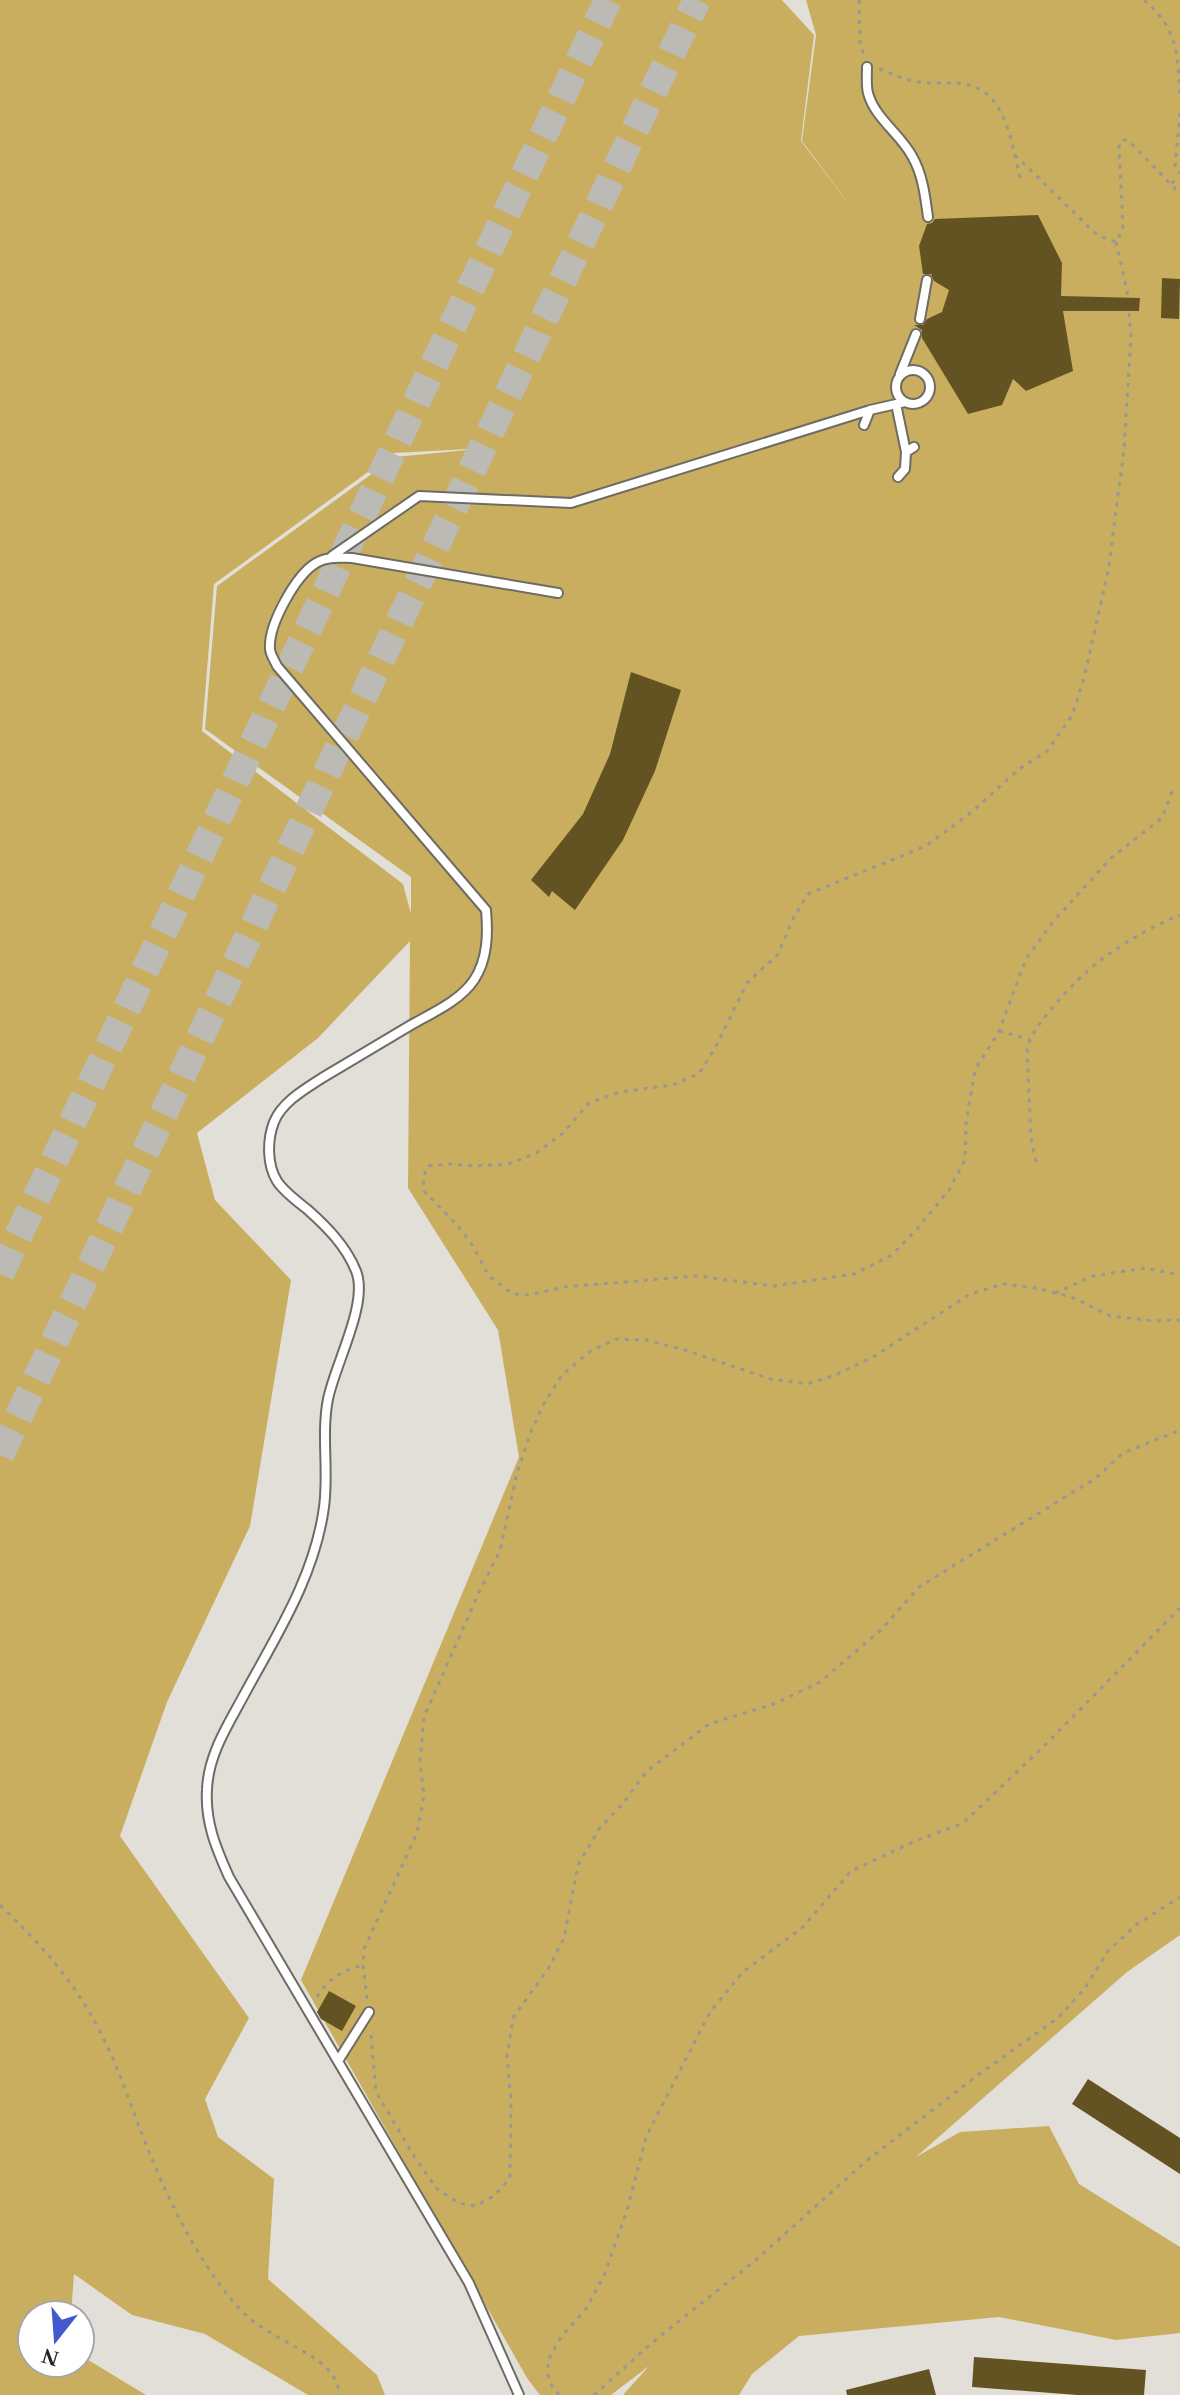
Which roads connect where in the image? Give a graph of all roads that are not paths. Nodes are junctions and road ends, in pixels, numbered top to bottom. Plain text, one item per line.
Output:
1 (867, 67) road end
2 (928, 217) dead end
3 (927, 280) dead end
4 (920, 319) dead end
5 (916, 334) dead end
6 (899, 375) junction
7 (901, 403) junction
8 (870, 410) junction
9 (864, 425) dead end
10 (898, 477) dead end
11 (331, 557) junction
12 (558, 593) dead end
13 (369, 2012) road end
14 (338, 2061) junction
15 (519, 2395) edge

1 - 2 lane
3 - 4 lane
5 - 6 lane
6 - 7 lane
6 - 7 lane
7 - 8 lane
7 - 10 lane
8 - 9 lane
8 - 11 lane
11 - 12 lane
11 - 14 lane
13 - 14 lane
14 - 15 lane

